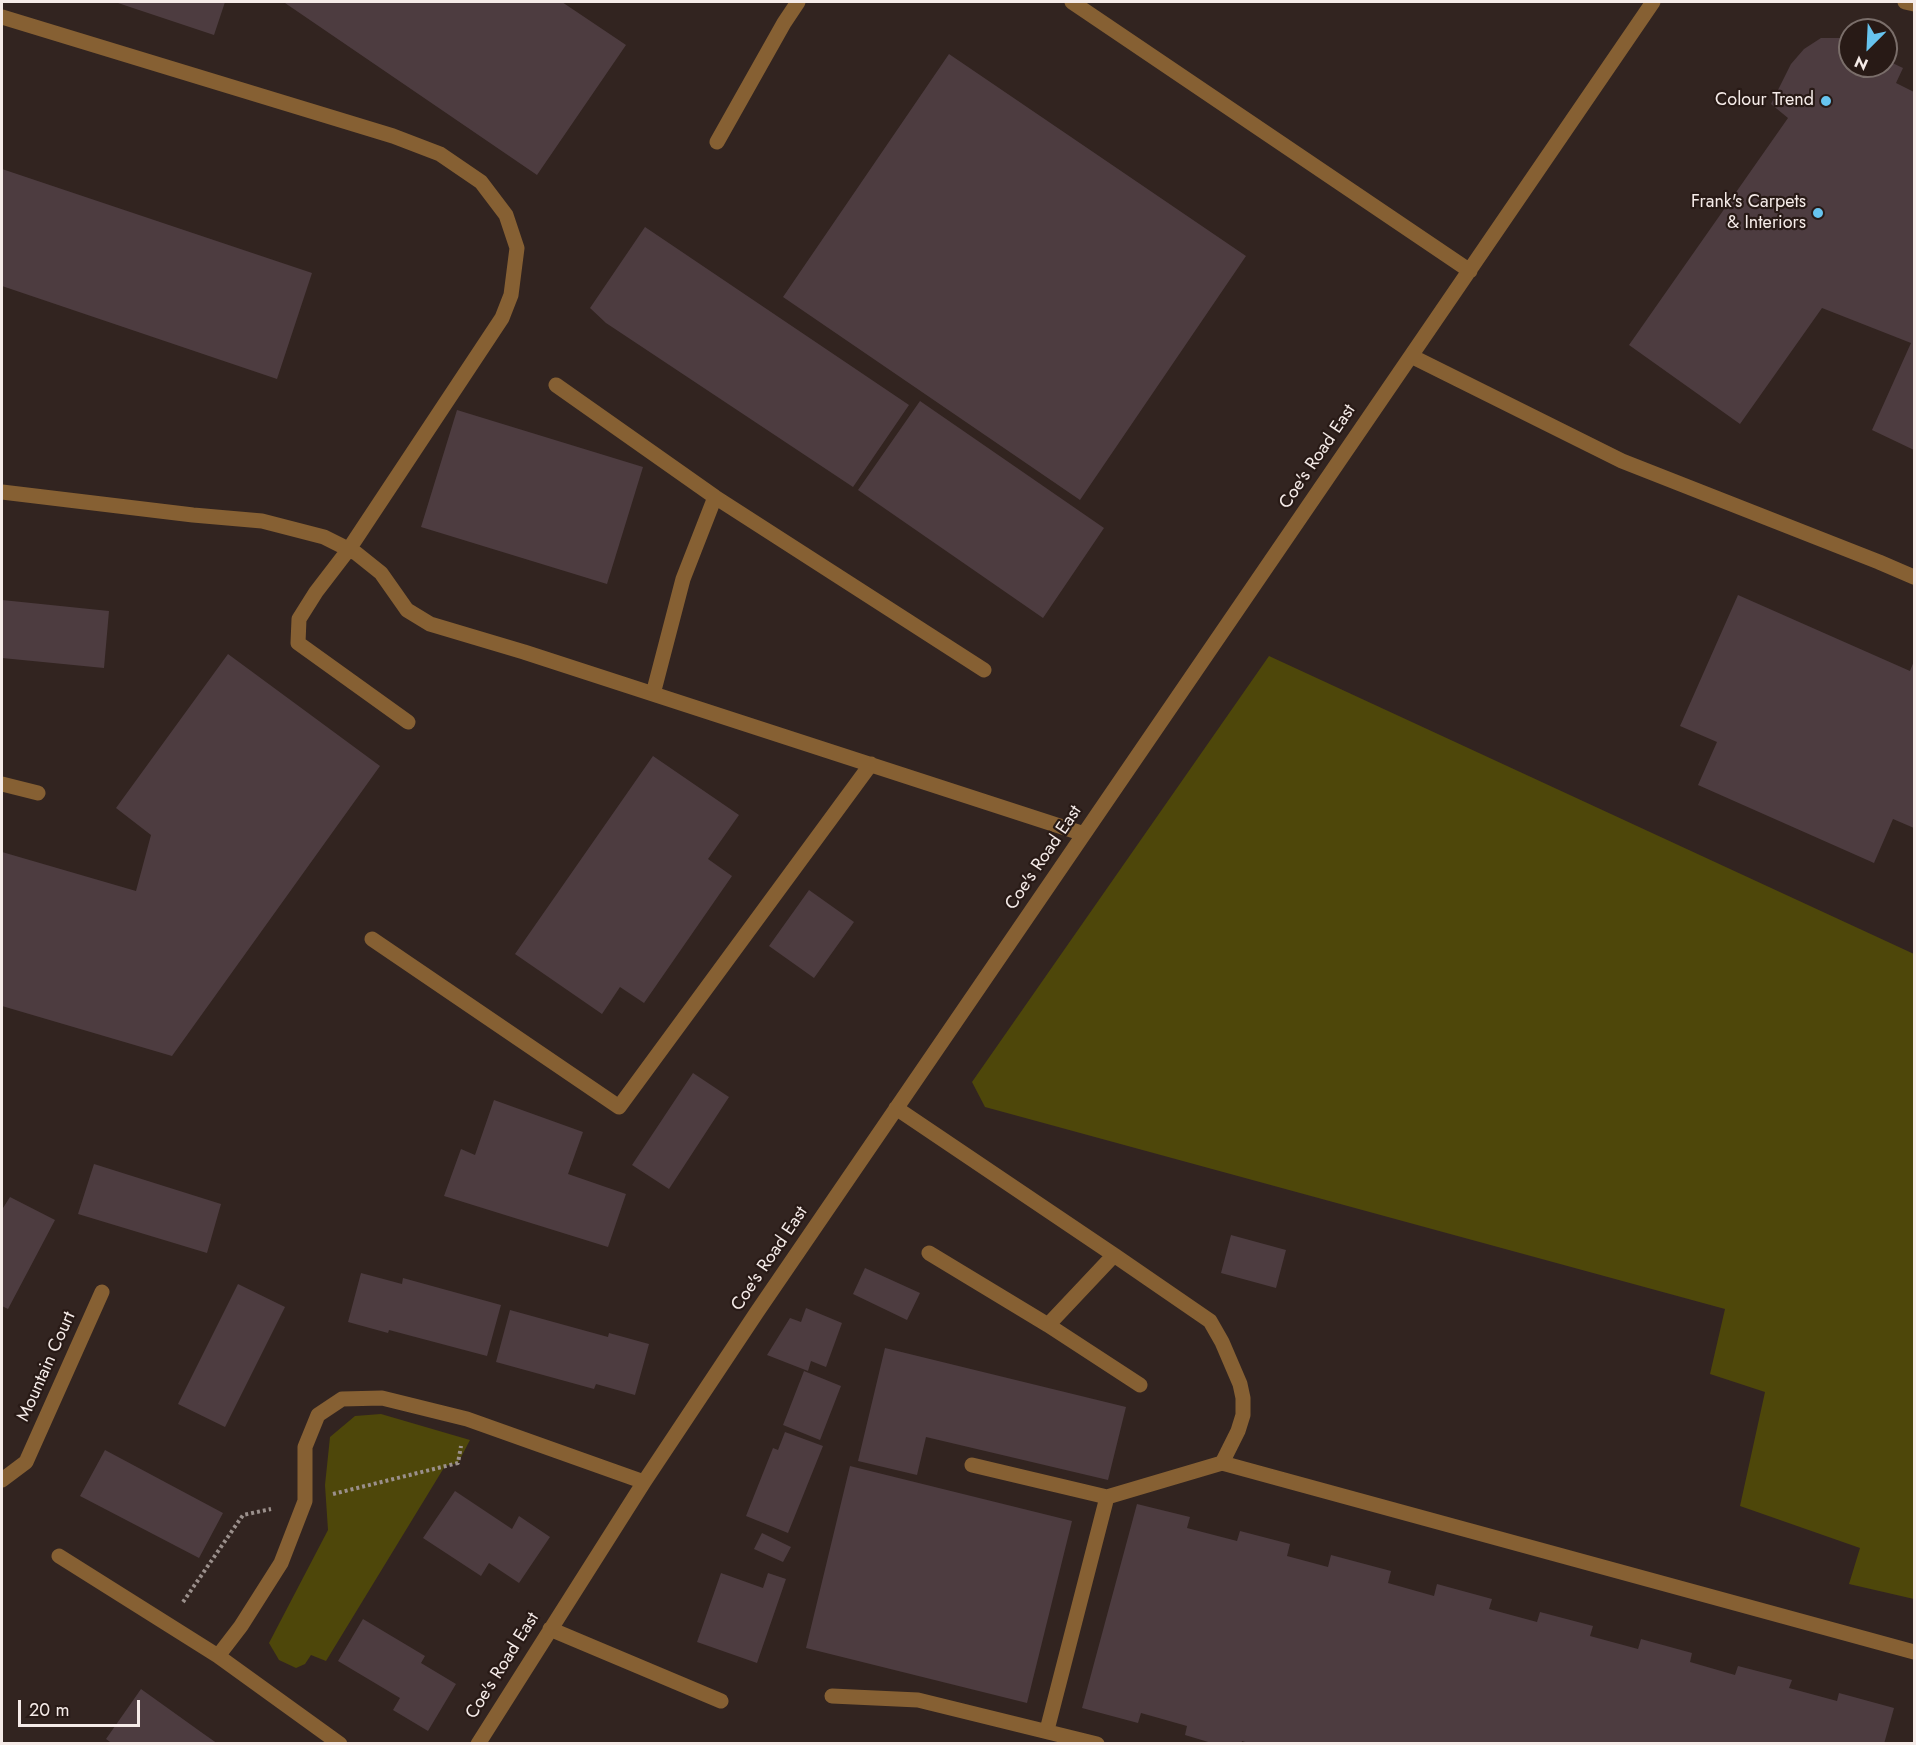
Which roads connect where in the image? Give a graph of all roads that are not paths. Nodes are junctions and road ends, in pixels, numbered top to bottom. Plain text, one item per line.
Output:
1 (798, 2) edge
2 (1072, 2) edge
3 (1653, 2) edge
4 (1905, 2) edge
5 (1914, 4) edge
6 (2, 17) edge
7 (717, 142) dead end
8 (1470, 270) junction
9 (1411, 356) junction
10 (555, 385) dead end
11 (2, 492) edge
12 (715, 497) junction
13 (349, 549) junction
14 (1914, 578) edge
15 (984, 670) dead end
16 (653, 694) junction
17 (408, 722) dead end
18 (871, 764) junction
19 (2, 784) edge
20 (38, 793) dead end
21 (1084, 834) junction
22 (372, 939) dead end
23 (896, 1108) junction
24 (929, 1252) dead end
25 (1114, 1255) junction
26 (102, 1292) dead end
27 (1048, 1325) junction
28 (1140, 1385) dead end
29 (1222, 1463) junction
30 (972, 1465) dead end
31 (2, 1480) edge
32 (644, 1482) junction
33 (1107, 1497) junction
34 (59, 1556) dead end
35 (550, 1629) junction
36 (1914, 1652) edge
37 (218, 1656) junction
38 (832, 1696) dead end
39 (721, 1701) dead end
40 (1047, 1730) junction
41 (340, 1743) edge
42 (478, 1743) edge
43 (1097, 1743) edge

1 - 7 street
2 - 8 street
3 - 8 street, Coe's Road East
4 - 5 street
6 - 13 street
8 - 9 street, Coe's Road East
9 - 14 street
9 - 21 street, Coe's Road East
10 - 12 street
11 - 13 street
12 - 15 street
12 - 16 street
13 - 16 street
13 - 17 street
16 - 18 street
18 - 21 street
18 - 22 street
19 - 20 street
21 - 23 street, Coe's Road East
23 - 25 street
23 - 32 street, Coe's Road East
24 - 27 street
25 - 27 street
25 - 29 street
26 - 31 street, Mountain Court
27 - 28 street
29 - 33 street
29 - 36 street
30 - 33 street
32 - 35 street, Coe's Road East
32 - 37 street
33 - 40 street
34 - 37 street
35 - 39 street
35 - 42 street, Coe's Road East
37 - 41 street
38 - 40 street
40 - 43 street

